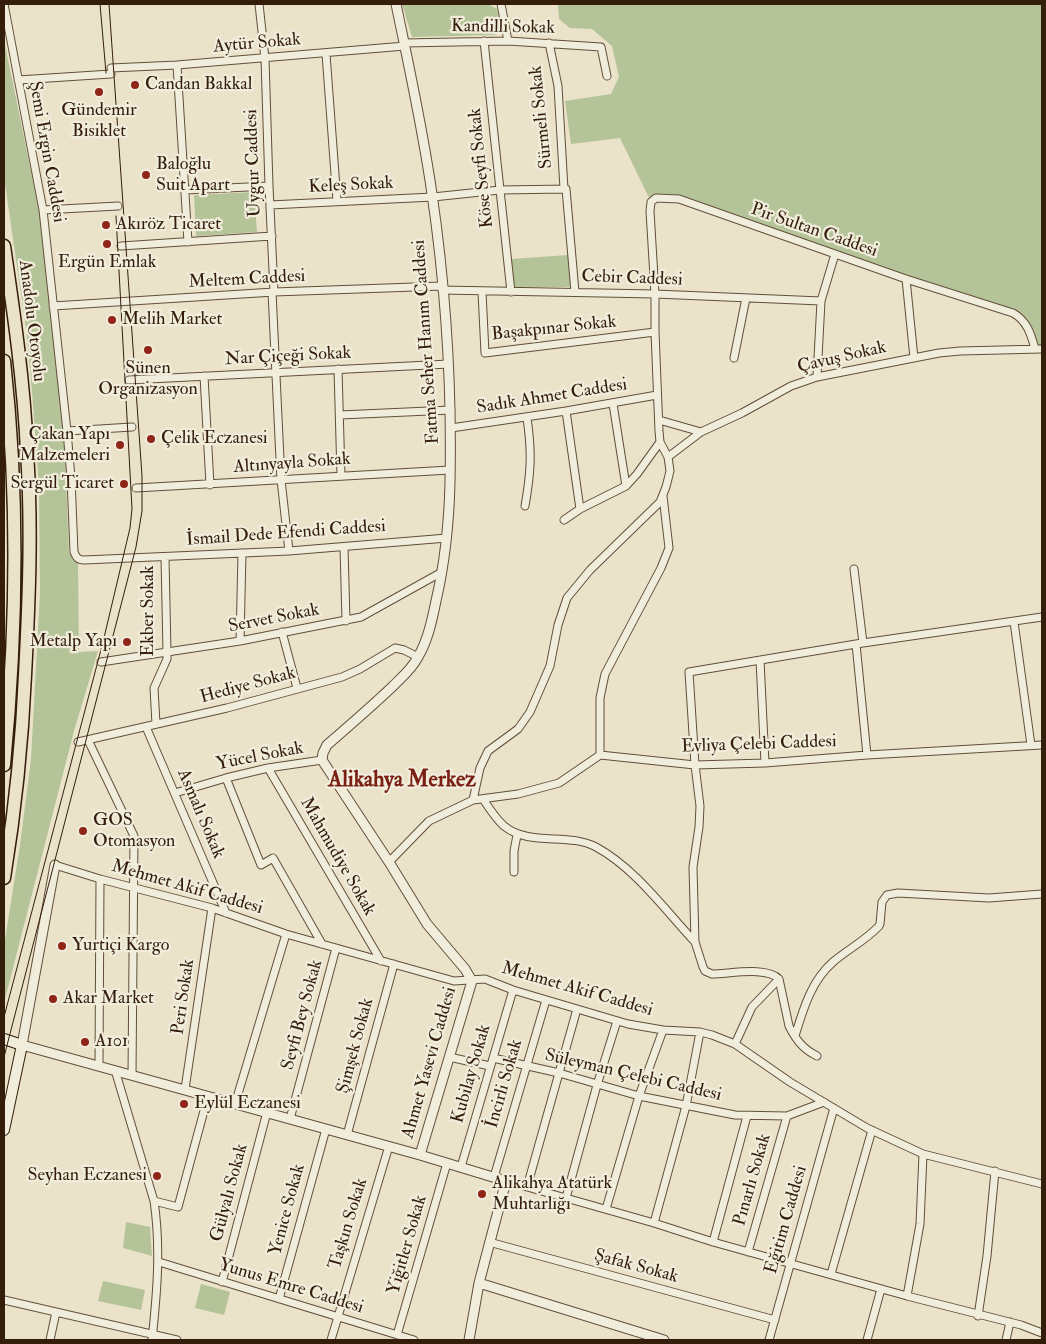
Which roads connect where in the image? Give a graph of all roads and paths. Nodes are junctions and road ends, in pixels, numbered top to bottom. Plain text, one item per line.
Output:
1 (4, 4) edge
2 (259, 4) edge
3 (396, 4) edge
4 (501, 4) edge
5 (484, 41) junction
6 (508, 41) junction
7 (549, 43) junction
8 (405, 44) junction
9 (326, 54) junction
10 (265, 59) junction
11 (177, 66) junction
12 (607, 76) dead end
13 (18, 80) junction
14 (268, 186) junction
15 (565, 189) junction
16 (185, 190) junction
17 (500, 190) junction
18 (433, 197) junction
19 (337, 201) junction
20 (270, 205) junction
21 (118, 206) dead end
22 (43, 210) junction
23 (272, 236) junction
24 (188, 242) junction
25 (4, 246) edge
26 (121, 246) dead end
27 (835, 254) junction
28 (906, 279) junction
29 (442, 288) junction
30 (273, 292) junction
31 (482, 292) junction
32 (510, 292) junction
33 (575, 292) junction
34 (655, 294) junction
35 (746, 298) junction
36 (821, 301) junction
37 (53, 306) junction
38 (655, 332) junction
39 (1039, 349) edge
40 (734, 358) dead end
41 (914, 358) junction
42 (4, 361) edge
43 (449, 364) junction
44 (338, 369) junction
45 (276, 372) junction
46 (204, 376) junction
47 (817, 377) junction
48 (129, 380) dead end
49 (657, 394) junction
50 (613, 404) junction
51 (450, 410) junction
52 (566, 411) junction
53 (340, 415) junction
54 (527, 418) junction
55 (659, 420) junction
56 (132, 427) dead end
57 (451, 428) junction
58 (67, 431) junction
59 (701, 432) junction
60 (660, 442) junction
61 (668, 457) junction
62 (450, 470) junction
63 (341, 476) junction
64 (282, 480) junction
65 (210, 485) junction
66 (626, 486) junction
67 (136, 488) dead end
68 (663, 496) junction
69 (525, 506) dead end
70 (580, 509) junction
71 (564, 520) dead end
72 (447, 538) junction
73 (344, 547) junction
74 (289, 550) junction
75 (242, 553) junction
76 (165, 557) junction
77 (854, 570) dead end
78 (442, 572) junction
79 (1042, 617) edge
80 (346, 621) junction
81 (1014, 622) junction
82 (282, 632) junction
83 (240, 641) junction
84 (859, 643) junction
85 (168, 653) junction
86 (418, 657) junction
87 (760, 660) junction
88 (101, 662) dead end
89 (297, 688) junction
90 (156, 724) junction
91 (146, 727) junction
92 (88, 740) junction
93 (78, 742) dead end
94 (1031, 745) junction
95 (1042, 745) edge
96 (600, 755) junction
97 (868, 755) junction
98 (322, 760) junction
99 (765, 763) junction
100 (4, 765) edge
101 (695, 765) junction
102 (268, 768) junction
103 (226, 778) junction
104 (175, 793) junction
105 (482, 799) junction
106 (474, 800) junction
107 (517, 834) junction
108 (389, 862) junction
109 (55, 864) joint
110 (514, 872) dead end
111 (4, 878) edge
112 (100, 879) junction
113 (134, 888) junction
114 (1042, 894) edge
115 (212, 908) junction
116 (226, 913) junction
117 (286, 934) junction
118 (695, 942) junction
119 (322, 944) junction
120 (336, 948) junction
121 (381, 961) junction
122 (394, 964) junction
123 (779, 979) junction
124 (472, 981) junction
125 (513, 990) junction
126 (546, 1000) junction
127 (577, 1009) junction
128 (617, 1021) junction
129 (663, 1030) junction
130 (700, 1032) junction
131 (794, 1036) junction
132 (4, 1039) edge
133 (735, 1044) junction
134 (22, 1045) junction
135 (817, 1056) dead end
136 (449, 1057) junction
137 (493, 1058) junction
138 (99, 1065) junction
139 (490, 1066) junction
140 (526, 1066) junction
141 (115, 1070) junction
142 (559, 1073) junction
143 (132, 1075) junction
144 (597, 1085) junction
145 (185, 1090) junction
146 (208, 1096) junction
147 (639, 1096) junction
148 (824, 1102) junction
149 (235, 1104) junction
150 (686, 1106) junction
151 (834, 1108) junction
152 (267, 1112) junction
153 (746, 1116) junction
154 (787, 1116) junction
155 (290, 1119) junction
156 (326, 1129) junction
157 (4, 1130) edge
158 (872, 1130) junction
159 (348, 1135) junction
160 (389, 1146) junction
161 (924, 1154) junction
162 (420, 1155) junction
163 (447, 1163) junction
164 (461, 1167) junction
165 (995, 1171) junction
166 (494, 1177) junction
167 (506, 1181) junction
168 (1042, 1184) edge
169 (527, 1187) junction
170 (566, 1198) junction
171 (154, 1201) junction
172 (606, 1209) junction
173 (654, 1223) junction
174 (489, 1242) junction
175 (713, 1242) junction
176 (748, 1252) junction
177 (158, 1262) junction
178 (791, 1264) junction
179 (831, 1274) junction
180 (222, 1282) junction
181 (479, 1283) junction
182 (881, 1289) junction
183 (907, 1296) junction
184 (279, 1299) junction
185 (4, 1300) edge
186 (56, 1312) junction
187 (978, 1316) junction
188 (337, 1317) junction
189 (775, 1320) junction
190 (1010, 1322) junction
191 (1042, 1333) edge
192 (398, 1335) junction
193 (152, 1337) edge
194 (50, 1340) edge
195 (174, 1340) edge
196 (331, 1340) edge
197 (414, 1340) edge
198 (469, 1340) edge
199 (664, 1340) edge
200 (769, 1340) edge
201 (867, 1340) edge
202 (1006, 1340) edge

1 - 13 street, Şemi Ergin Caddesi
2 - 10 street, Uygur Caddesi
3 - 8 street, Fatma Seher Hanım Caddesi
4 - 6 street
5 - 6 street, Kandilli Sokak
5 - 8 street, Kandilli Sokak
5 - 17 street, Köse Seyfi Sokak
6 - 7 street, Kandilli Sokak
7 - 12 street, Kandilli Sokak
7 - 15 street, Sürmeli Sokak
8 - 9 street, Aytür Sokak
8 - 18 street, Fatma Seher Hanım Caddesi
9 - 10 street, Aytür Sokak
9 - 19 street
10 - 11 street, Aytür Sokak
10 - 14 street, Uygur Caddesi
11 - 13 street, Aytür Sokak
11 - 16 street
13 - 22 street, Şemi Ergin Caddesi
14 - 16 street
14 - 20 street, Uygur Caddesi
15 - 17 street, Keleş Sokak
15 - 33 street, Sürmeli Sokak
16 - 24 street
17 - 18 street, Keleş Sokak
17 - 32 street, Köse Seyfi Sokak
18 - 19 street, Keleş Sokak
18 - 29 street, Fatma Seher Hanım Caddesi
19 - 20 street, Keleş Sokak
20 - 23 street, Uygur Caddesi
21 - 22 street
22 - 37 street, Şemi Ergin Caddesi
23 - 24 street
23 - 30 street, Uygur Caddesi
24 - 26 street
25 - 111 highway, Anadolu Otoyolu
27 - 28 street, Pir Sultan Caddesi
27 - 34 street, Pir Sultan Caddesi
27 - 36 street
28 - 39 street, Pir Sultan Caddesi
28 - 41 street
29 - 30 street, Meltem Caddesi
29 - 31 street, Cebir Caddesi
29 - 43 street, Fatma Seher Hanım Caddesi
30 - 37 street, Meltem Caddesi
30 - 45 street, Uygur Caddesi
31 - 32 street, Cebir Caddesi
31 - 38 street, Başakpınar Sokak
32 - 33 street, Cebir Caddesi
33 - 34 street, Cebir Caddesi
34 - 35 street, Cebir Caddesi
34 - 38 street
35 - 36 street, Cebir Caddesi
35 - 40 street
36 - 47 street
37 - 58 street, Şemi Ergin Caddesi
38 - 49 street
39 - 41 street, Çavuş Sokak
41 - 47 street, Çavuş Sokak
42 - 100 highway, Anadolu Otoyolu
43 - 44 street, Nar Çiçeği Sokak
43 - 51 street, Fatma Seher Hanım Caddesi
44 - 45 street, Nar Çiçeği Sokak
44 - 53 street
45 - 46 street, Nar Çiçeği Sokak
45 - 64 street, Uygur Caddesi
46 - 48 street, Nar Çiçeği Sokak
46 - 65 street
47 - 59 street, Çavuş Sokak
49 - 50 street, Sadık Ahmet Caddesi
49 - 55 street
50 - 52 street, Sadık Ahmet Caddesi
50 - 66 street
51 - 53 street
51 - 57 street, Fatma Seher Hanım Caddesi
52 - 54 street, Sadık Ahmet Caddesi
52 - 70 street
53 - 63 street
54 - 57 street, Sadık Ahmet Caddesi
54 - 69 street
55 - 59 street
55 - 60 street
56 - 58 street
57 - 62 street, Fatma Seher Hanım Caddesi
58 - 76 street, İsmail Dede Efendi Caddesi
59 - 61 street, Çavuş Sokak
60 - 61 street
60 - 66 street
61 - 68 street
62 - 63 street, Altınyayla Sokak
62 - 72 street, Fatma Seher Hanım Caddesi
63 - 64 street, Altınyayla Sokak
64 - 65 street, Altınyayla Sokak
64 - 74 street, Uygur Caddesi
65 - 67 street, Altınyayla Sokak
66 - 70 street
68 - 96 street
68 - 106 street
70 - 71 street
72 - 73 street, İsmail Dede Efendi Caddesi
72 - 78 street, Fatma Seher Hanım Caddesi
73 - 74 street, İsmail Dede Efendi Caddesi
73 - 80 street
74 - 75 street, İsmail Dede Efendi Caddesi
75 - 76 street, İsmail Dede Efendi Caddesi
75 - 83 street
76 - 85 street, Ekber Sokak
77 - 84 street
78 - 80 street, Servet Sokak
78 - 86 street, Fatma Seher Hanım Caddesi
79 - 81 street
80 - 82 street, Servet Sokak
81 - 84 street
81 - 94 street
82 - 83 street, Servet Sokak
82 - 89 street
83 - 85 street, Servet Sokak
84 - 87 street
84 - 97 street
85 - 88 street, Servet Sokak
85 - 90 street, Ekber Sokak
86 - 89 street, Hediye Sokak
86 - 98 street, Fatma Seher Hanım Caddesi
87 - 99 street
87 - 101 street
89 - 90 street, Hediye Sokak
90 - 91 street, Hediye Sokak
91 - 92 street, Hediye Sokak
91 - 104 street, Asmalı Sokak
92 - 93 street, Hediye Sokak
92 - 113 street
94 - 95 street, Evliya Çelebi Caddesi
94 - 97 street, Evliya Çelebi Caddesi
96 - 101 street, Evliya Çelebi Caddesi
96 - 105 street
97 - 99 street, Evliya Çelebi Caddesi
98 - 102 street, Yücel Sokak
98 - 108 street
99 - 101 street, Evliya Çelebi Caddesi
101 - 118 street
102 - 103 street, Yücel Sokak
102 - 121 street, Mahmudiye Sokak
103 - 104 street, Yücel Sokak
103 - 119 street
104 - 116 street, Asmalı Sokak
105 - 106 street
105 - 107 street
106 - 108 street
107 - 110 street
107 - 118 street
108 - 124 street
109 - 112 street, Mehmet Akif Caddesi
109 - 134 street
112 - 113 street, Mehmet Akif Caddesi
112 - 138 street
113 - 115 street, Mehmet Akif Caddesi
113 - 143 street
114 - 131 street
115 - 116 street, Mehmet Akif Caddesi
115 - 145 street, Peri Sokak
116 - 117 street, Mehmet Akif Caddesi
117 - 119 street, Mehmet Akif Caddesi
117 - 149 street
118 - 123 street
119 - 120 street, Mehmet Akif Caddesi
120 - 121 street, Mehmet Akif Caddesi
120 - 155 street, Seyfi Bey Sokak
121 - 122 street, Mehmet Akif Caddesi
122 - 124 street, Mehmet Akif Caddesi
122 - 159 street, Şimşek Sokak
123 - 131 street
123 - 133 street
124 - 125 street, Mehmet Akif Caddesi
124 - 136 street, Ahmet Yasevi Caddesi
125 - 126 street, Mehmet Akif Caddesi
125 - 137 street, Kubilay Sokak
126 - 127 street, Mehmet Akif Caddesi
126 - 140 street, İncirli Sokak
127 - 128 street, Mehmet Akif Caddesi
127 - 142 street
128 - 129 street, Mehmet Akif Caddesi
128 - 144 street
129 - 130 street, Mehmet Akif Caddesi
129 - 147 street
130 - 133 street, Mehmet Akif Caddesi
130 - 150 street
131 - 135 street
132 - 134 main road
133 - 148 street, Mehmet Akif Caddesi
134 - 138 street
134 - 157 main road
136 - 139 street
136 - 162 street, Ahmet Yasevi Caddesi
137 - 139 street, Kubilay Sokak
137 - 140 street, Süleyman Çelebi Caddesi
138 - 141 street
139 - 164 street, Kubilay Sokak
140 - 142 street, Süleyman Çelebi Caddesi
140 - 166 street, İncirli Sokak
141 - 143 street
141 - 171 street
142 - 144 street, Süleyman Çelebi Caddesi
142 - 169 street
143 - 145 street
144 - 147 street, Süleyman Çelebi Caddesi
144 - 170 street
145 - 146 street
146 - 149 street
146 - 171 street
147 - 150 street, Süleyman Çelebi Caddesi
147 - 172 street
148 - 151 street, Mehmet Akif Caddesi
148 - 154 street, Süleyman Çelebi Caddesi
149 - 152 street
150 - 153 street, Süleyman Çelebi Caddesi
150 - 173 street
151 - 158 street, Mehmet Akif Caddesi
151 - 178 street, Eğitim Caddesi
152 - 155 street
152 - 180 street, Gülyalı Sokak
153 - 154 street, Süleyman Çelebi Caddesi
153 - 175 street
154 - 176 street, Pınarlı Sokak
155 - 156 street
156 - 159 street
156 - 184 street, Yenice Sokak
158 - 161 street, Mehmet Akif Caddesi
158 - 179 street
159 - 160 street
160 - 162 street
160 - 188 street, Taşkın Sokak
161 - 165 street, Mehmet Akif Caddesi
161 - 183 street
162 - 163 street
163 - 164 street
163 - 192 street, Yiğitler Sokak
164 - 166 street
165 - 168 street, Mehmet Akif Caddesi
165 - 187 street
166 - 167 street
167 - 169 street
167 - 174 street
169 - 170 street
170 - 172 street
171 - 177 street
172 - 173 street
173 - 175 street
174 - 181 street
174 - 189 street, Şafak Sokak
175 - 176 street
176 - 178 street
177 - 180 street, Yunus Emre Caddesi
177 - 193 street
178 - 179 street
178 - 189 street, Eğitim Caddesi
179 - 182 street
180 - 184 street, Yunus Emre Caddesi
181 - 198 street
181 - 199 street
182 - 183 street
182 - 201 street
183 - 187 street
184 - 188 street, Yunus Emre Caddesi
185 - 186 street
186 - 193 street
186 - 194 street
187 - 190 street
188 - 192 street, Yunus Emre Caddesi
188 - 196 street, Taşkın Sokak
189 - 200 street, Eğitim Caddesi
190 - 191 street
190 - 202 street
192 - 197 street, Yunus Emre Caddesi
193 - 195 street

